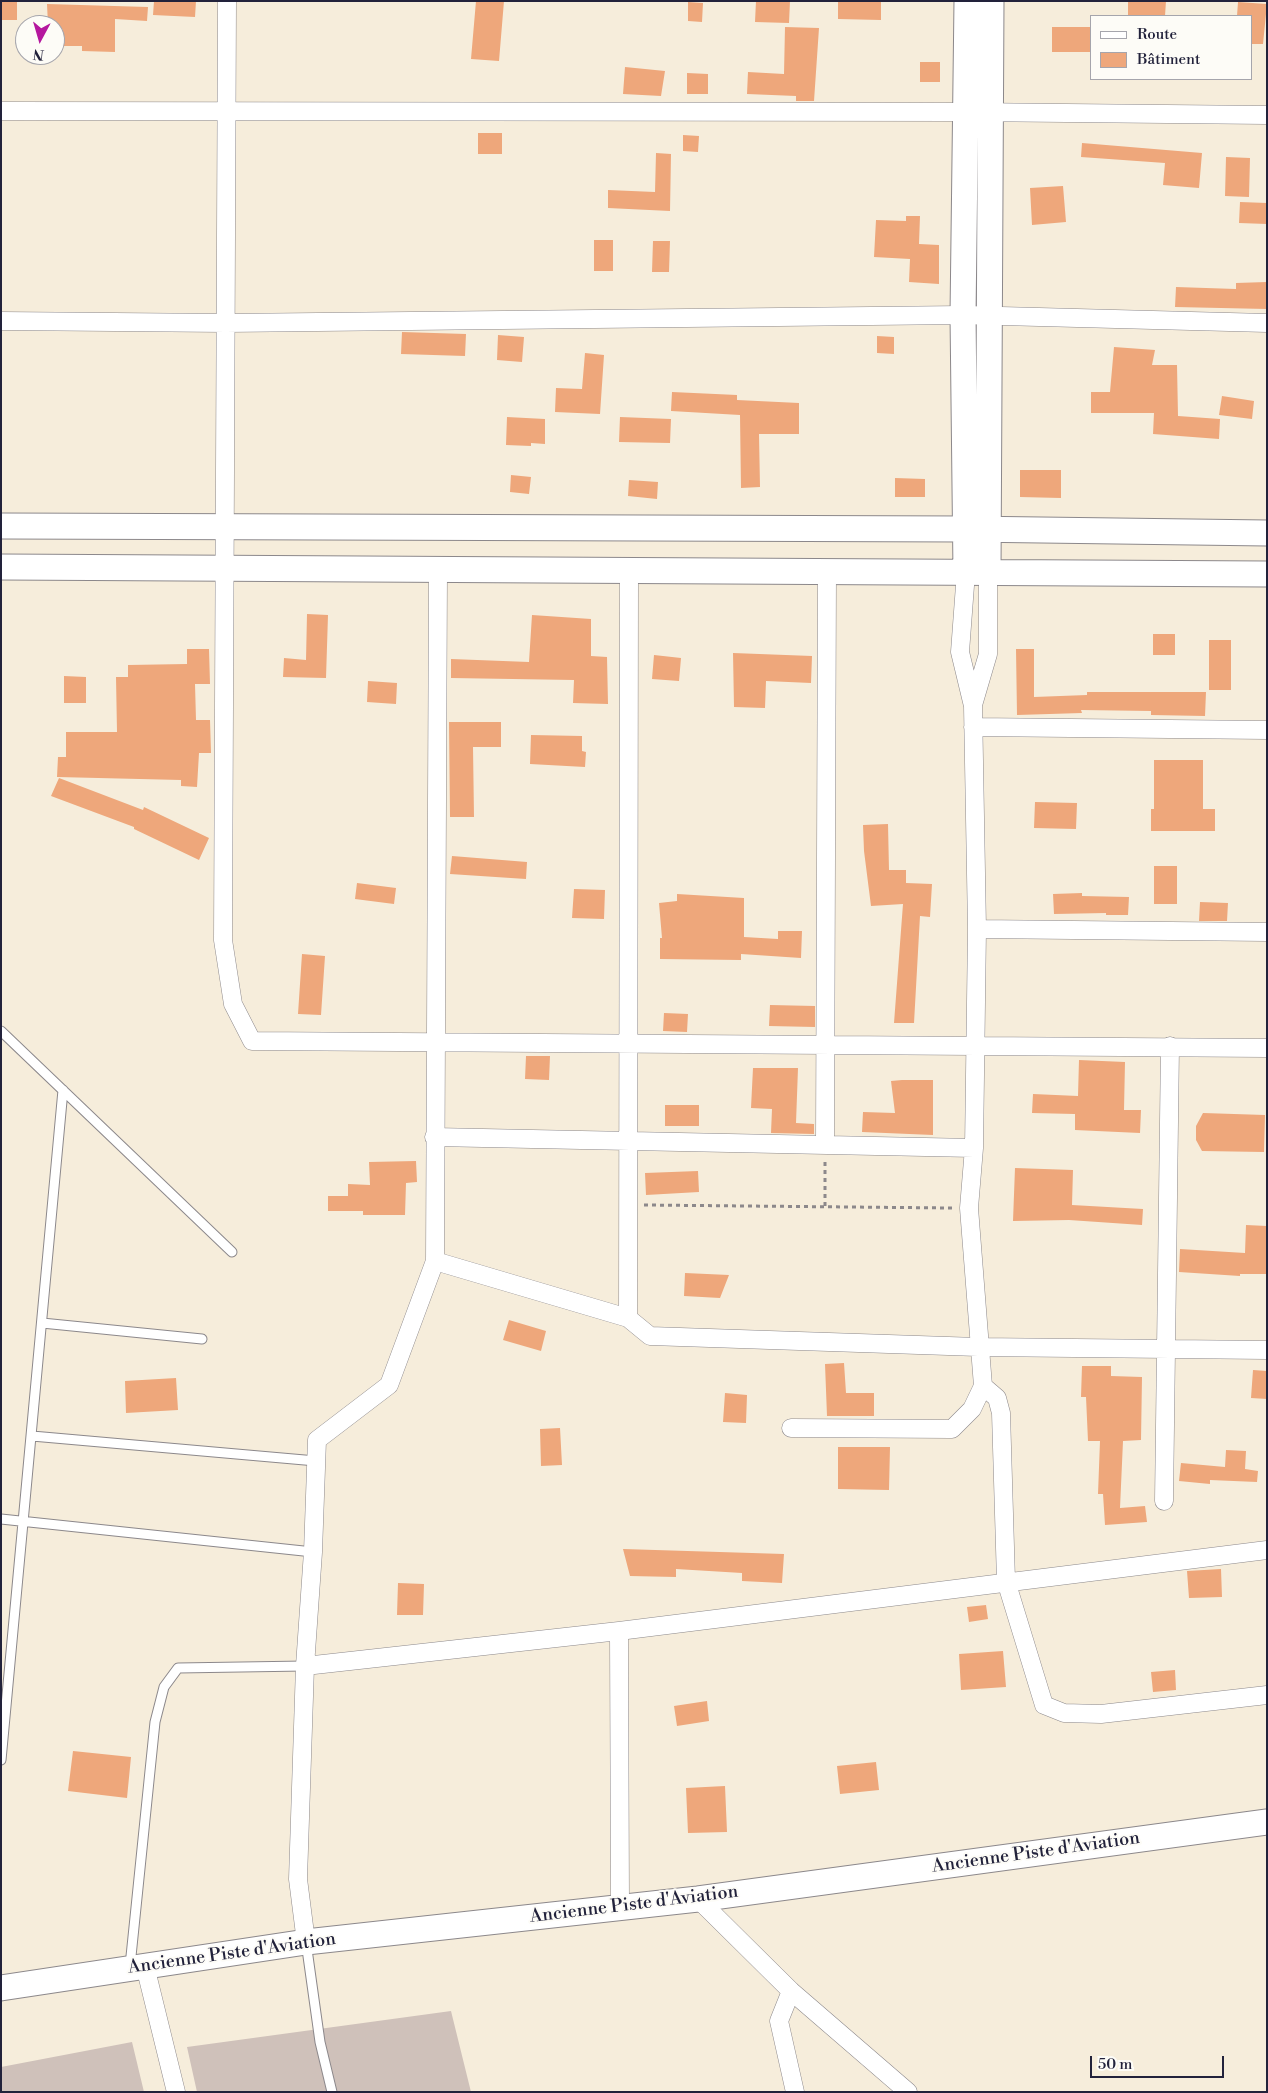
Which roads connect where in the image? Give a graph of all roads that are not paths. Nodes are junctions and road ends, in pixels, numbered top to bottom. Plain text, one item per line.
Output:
1 (227, 1) edge
2 (967, 1) edge
3 (992, 1) edge
4 (1, 111) edge
5 (227, 112) junction
6 (966, 112) junction
7 (991, 112) junction
8 (1267, 115) edge
9 (964, 316) junction
10 (989, 316) junction
11 (1, 321) edge
12 (226, 323) junction
13 (1267, 323) edge
14 (1, 526) edge
15 (225, 527) junction
16 (977, 529) junction
17 (1267, 533) edge
18 (1, 567) edge
19 (225, 568) junction
20 (438, 570) junction
21 (629, 571) junction
22 (827, 572) junction
23 (977, 572) junction
24 (1267, 574) edge
25 (972, 706) junction
26 (973, 728) junction
27 (1267, 730) edge
28 (977, 929) junction
29 (1267, 932) edge
30 (1, 1031) edge
31 (436, 1042) junction
32 (627, 1043) junction
33 (825, 1044) junction
34 (976, 1044) junction
35 (1170, 1046) junction
36 (1267, 1048) edge
37 (63, 1090) junction
38 (434, 1137) junction
39 (627, 1141) junction
40 (825, 1144) junction
41 (974, 1148) junction
42 (232, 1252) dead end
43 (435, 1261) junction
44 (628, 1318) junction
45 (42, 1322) junction
46 (202, 1339) dead end
47 (978, 1347) junction
48 (1166, 1350) junction
49 (1267, 1350) edge
50 (982, 1386) junction
51 (791, 1428) dead end
52 (32, 1436) junction
53 (316, 1461) junction
54 (1164, 1501) dead end
55 (1, 1519) edge
56 (23, 1522) junction
57 (1267, 1550) edge
58 (313, 1552) junction
59 (1006, 1581) junction
60 (619, 1631) junction
61 (305, 1666) junction
62 (1267, 1695) edge
63 (1, 1760) edge
64 (1267, 1822) edge
65 (698, 1899) junction
66 (620, 1907) junction
67 (306, 1942) junction
68 (137, 1968) junction
69 (1, 1988) edge
70 (791, 1991) junction
71 (176, 2092) edge
72 (332, 2092) edge
73 (796, 2092) edge
74 (908, 2092) edge

1 - 5 street
2 - 6 street
3 - 7 street
4 - 5 street
5 - 6 street
5 - 12 street
6 - 7 street
6 - 9 street
7 - 8 street
7 - 10 street
9 - 10 street
9 - 12 street
9 - 16 street
10 - 13 street
10 - 16 street
11 - 12 street
12 - 15 street
14 - 15 street
15 - 16 street
15 - 19 street
16 - 17 street
16 - 23 street
18 - 19 street
19 - 20 street
19 - 31 street
20 - 21 street
20 - 31 street
21 - 22 street
21 - 32 street
22 - 23 street
22 - 33 street
23 - 24 street
23 - 25 street
23 - 25 street
25 - 26 street
26 - 27 street
26 - 28 street
28 - 29 street
28 - 34 street
30 - 37 lane
31 - 32 street
31 - 38 street
32 - 33 street
32 - 39 street
33 - 34 street
33 - 40 street
34 - 35 street
34 - 41 street
35 - 36 street
35 - 48 street
37 - 42 lane
37 - 45 lane
38 - 39 street
38 - 43 street
39 - 40 street
39 - 44 street
40 - 41 street
41 - 47 street
43 - 44 street
43 - 53 street
44 - 47 street
45 - 46 lane
45 - 52 lane
47 - 48 street
47 - 50 street
48 - 49 street
48 - 54 street
50 - 51 street
50 - 59 street
52 - 53 lane
52 - 56 lane
53 - 58 street
55 - 56 lane
56 - 58 lane
56 - 63 lane
57 - 59 street
58 - 61 street
59 - 60 street
59 - 62 street
60 - 61 street
60 - 66 street
61 - 67 street
61 - 68 lane
64 - 65 street, Ancienne Piste d'Aviation
65 - 66 street, Ancienne Piste d'Aviation
65 - 70 street
66 - 67 street, Ancienne Piste d'Aviation
67 - 68 street, Ancienne Piste d'Aviation
67 - 72 lane
68 - 69 street, Ancienne Piste d'Aviation
68 - 71 street
70 - 73 street
70 - 74 street

